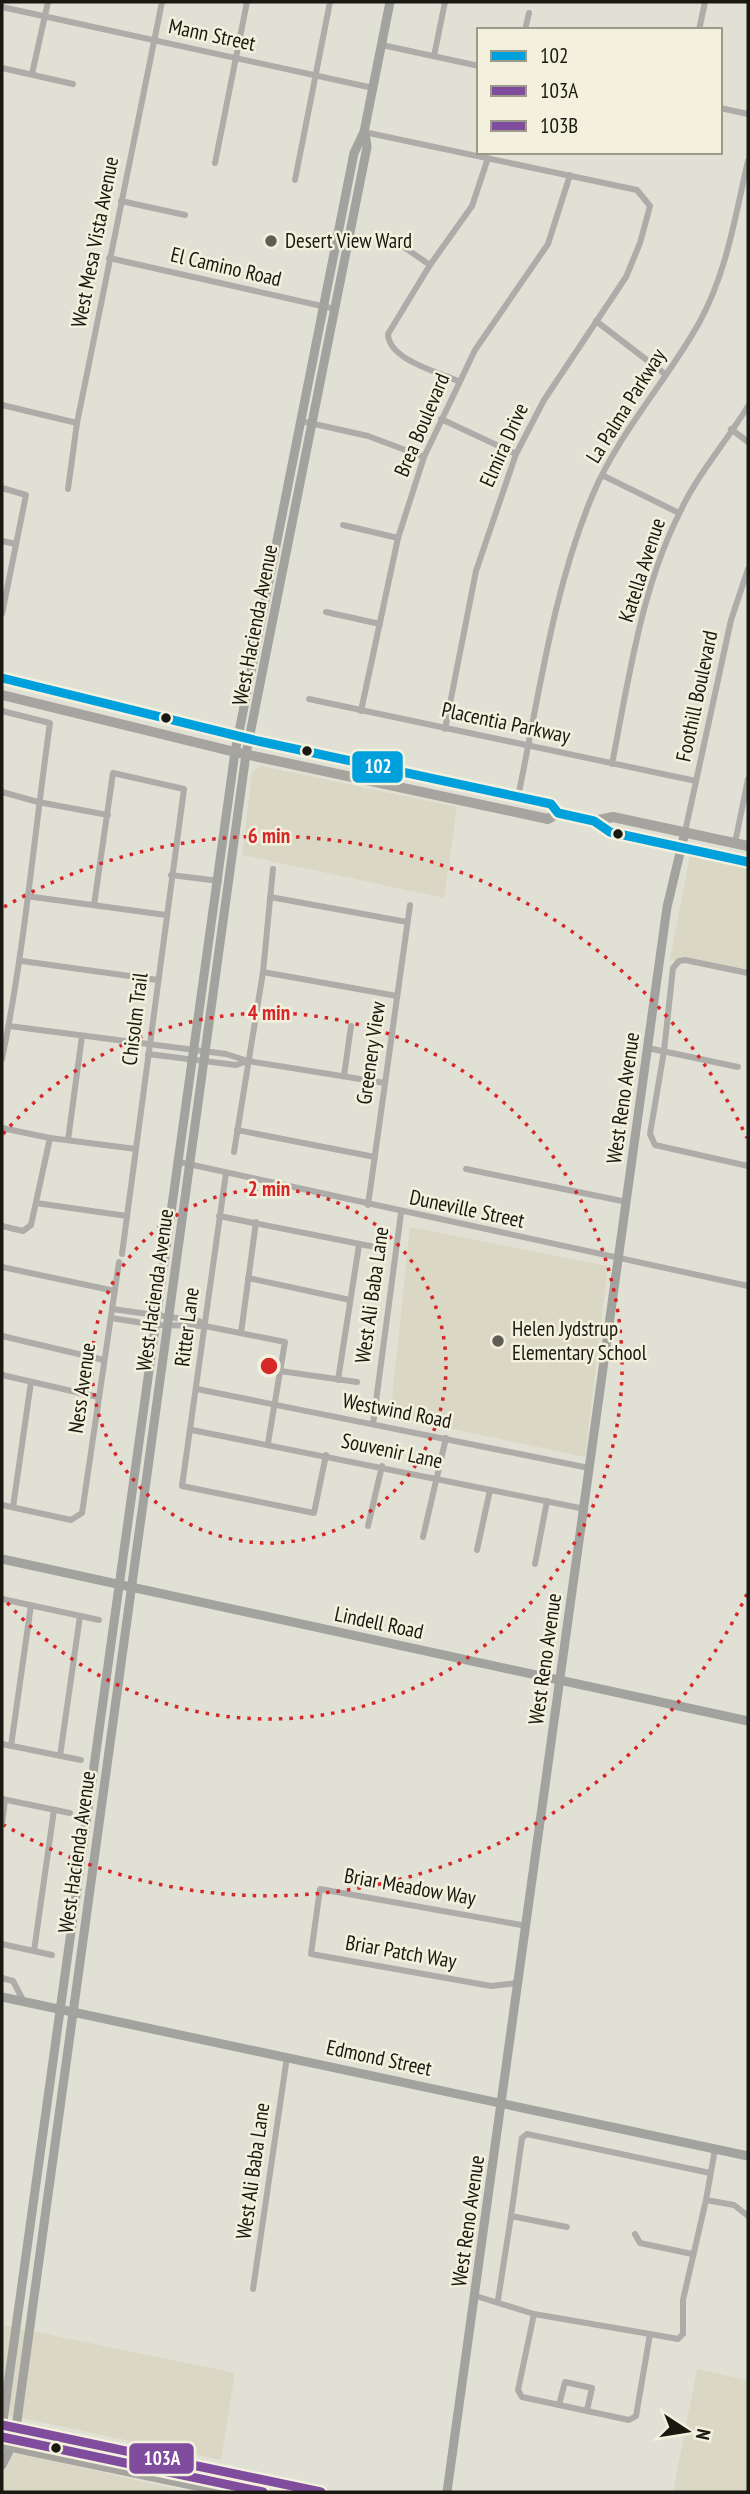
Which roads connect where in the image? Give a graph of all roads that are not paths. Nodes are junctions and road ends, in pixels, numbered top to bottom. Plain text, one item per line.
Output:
1 (48, 2) edge
2 (162, 2) edge
3 (247, 2) edge
4 (330, 2) edge
5 (390, 2) edge
6 (444, 2) edge
7 (705, 2) edge
8 (2, 7) edge
9 (529, 13) dead end
10 (44, 16) junction
11 (525, 28) edge
12 (699, 28) edge
13 (154, 40) junction
14 (382, 45) junction
15 (434, 56) junction
16 (236, 58) junction
17 (477, 66) edge
18 (2, 68) edge
19 (32, 74) junction
20 (316, 76) junction
21 (73, 84) dead end
22 (373, 88) junction
23 (722, 108) edge
24 (748, 114) edge
25 (364, 132) junction
26 (488, 158) junction
27 (748, 161) edge
28 (215, 163) dead end
29 (570, 176) junction
30 (295, 180) dead end
31 (121, 201) junction
32 (345, 202) junction
33 (355, 204) junction
34 (738, 212) junction
35 (747, 214) edge
36 (185, 215) dead end
37 (398, 243) dead end
38 (109, 258) junction
39 (430, 265) junction
40 (324, 307) junction
41 (335, 309) junction
42 (596, 321) junction
43 (665, 374) junction
44 (458, 382) junction
45 (2, 405) edge
46 (748, 406) edge
47 (441, 419) junction
48 (301, 421) junction
49 (77, 423) junction
50 (312, 423) junction
51 (731, 429) junction
52 (748, 442) edge
53 (516, 454) junction
54 (424, 457) junction
55 (602, 475) junction
56 (288, 485) junction
57 (300, 487) junction
58 (2, 488) edge
59 (68, 489) dead end
60 (679, 513) junction
61 (343, 525) dead end
62 (398, 538) junction
63 (2, 541) edge
64 (16, 544) junction
65 (748, 569) edge
66 (4, 591) edge
67 (326, 612) dead end
68 (2, 614) edge
69 (380, 624) junction
70 (259, 630) junction
71 (271, 632) junction
72 (2, 678) edge
73 (2, 695) edge
74 (309, 699) dead end
75 (2, 711) edge
76 (362, 711) junction
77 (445, 729) junction
78 (238, 737) junction
79 (250, 740) junction
80 (529, 745) junction
81 (240, 753) junction
82 (612, 764) junction
83 (748, 779) edge
84 (445, 781) junction
85 (696, 781) junction
86 (2, 792) edge
87 (442, 797) junction
88 (518, 797) junction
89 (746, 797) edge
90 (38, 802) junction
91 (558, 813) junction
92 (108, 815) junction
93 (594, 821) junction
94 (685, 832) junction
95 (735, 843) junction
96 (748, 846) edge
97 (680, 848) junction
98 (748, 862) edge
99 (273, 869) dead end
100 (171, 875) junction
101 (217, 881) junction
102 (228, 882) junction
103 (26, 896) junction
104 (270, 897) junction
105 (94, 905) junction
106 (410, 905) dead end
107 (166, 915) junction
108 (407, 922) junction
109 (22, 961) junction
110 (263, 972) junction
111 (748, 973) edge
112 (158, 980) junction
113 (397, 996) junction
114 (9, 1026) junction
115 (351, 1026) dead end
116 (82, 1036) junction
117 (149, 1045) junction
118 (648, 1048) junction
119 (664, 1051) junction
120 (148, 1054) junction
121 (194, 1055) junction
122 (204, 1056) junction
123 (2, 1059) edge
124 (248, 1061) junction
125 (738, 1067) dead end
126 (344, 1076) junction
127 (385, 1083) junction
128 (2, 1128) edge
129 (237, 1130) junction
130 (51, 1138) junction
131 (68, 1140) junction
132 (136, 1149) junction
133 (234, 1152) dead end
134 (374, 1157) junction
135 (179, 1162) junction
136 (190, 1165) junction
137 (748, 1166) edge
138 (467, 1169) dead end
139 (226, 1173) junction
140 (627, 1202) junction
141 (36, 1203) junction
142 (368, 1205) junction
143 (401, 1213) junction
144 (127, 1216) junction
145 (219, 1216) junction
146 (256, 1222) junction
147 (2, 1226) edge
148 (359, 1245) junction
149 (375, 1247) dead end
150 (122, 1254) dead end
151 (619, 1259) junction
152 (119, 1262) dead end
153 (2, 1267) edge
154 (248, 1278) junction
155 (748, 1286) edge
156 (115, 1291) junction
157 (350, 1300) junction
158 (112, 1309) junction
159 (111, 1318) junction
160 (168, 1320) junction
161 (157, 1321) junction
162 (205, 1326) junction
163 (241, 1333) junction
164 (2, 1336) edge
165 (104, 1360) junction
166 (280, 1371) junction
167 (2, 1375) edge
168 (338, 1380) junction
169 (31, 1382) junction
170 (357, 1382) dead end
171 (197, 1389) junction
172 (98, 1397) junction
173 (275, 1404) junction
174 (373, 1424) junction
175 (192, 1430) junction
176 (446, 1438) junction
177 (268, 1443) junction
178 (326, 1455) junction
179 (382, 1466) junction
180 (589, 1468) junction
181 (438, 1478) junction
182 (490, 1490) junction
183 (547, 1501) junction
184 (2, 1505) edge
185 (13, 1507) junction
186 (585, 1509) junction
187 (369, 1526) dead end
188 (423, 1537) dead end
189 (477, 1550) dead end
190 (2, 1559) edge
191 (535, 1564) dead end
192 (121, 1584) junction
193 (132, 1586) junction
194 (2, 1599) edge
195 (32, 1605) junction
196 (80, 1616) junction
197 (99, 1620) dead end
198 (560, 1680) junction
199 (107, 1688) junction
200 (117, 1690) junction
201 (748, 1721) edge
202 (2, 1744) edge
203 (12, 1746) junction
204 (60, 1756) junction
205 (81, 1760) dead end
206 (4, 1799) edge
207 (54, 1810) junction
208 (70, 1813) dead end
209 (2, 1824) edge
210 (84, 1850) junction
211 (95, 1852) junction
212 (83, 1861) junction
213 (93, 1863) junction
214 (315, 1922) joint
215 (527, 1926) junction
216 (2, 1944) edge
217 (34, 1951) junction
218 (52, 1955) dead end
219 (2, 1978) edge
220 (518, 1983) junction
221 (2, 1997) edge
222 (24, 2002) junction
223 (62, 2008) junction
224 (73, 2011) junction
225 (287, 2057) junction
226 (502, 2102) junction
227 (43, 2148) junction
228 (715, 2149) junction
229 (53, 2153) junction
230 (748, 2156) edge
231 (41, 2160) junction
232 (710, 2174) junction
233 (706, 2200) junction
234 (511, 2216) junction
235 (748, 2216) edge
236 (566, 2227) dead end
237 (635, 2234) dead end
238 (692, 2255) junction
239 (253, 2289) dead end
240 (476, 2295) junction
241 (498, 2300) junction
242 (534, 2314) junction
243 (19, 2315) junction
244 (31, 2317) junction
245 (650, 2334) junction
246 (559, 2404) junction
247 (587, 2410) junction
248 (2, 2426) edge
249 (16, 2428) junction
250 (7, 2446) edge
251 (2, 2458) edge
252 (227, 2492) edge
253 (321, 2492) edge
254 (447, 2492) edge

1 - 10 street
2 - 13 street, West Mesa Vista Avenue
3 - 16 street
4 - 20 street
5 - 14 main road, West Hacienda Avenue
6 - 15 street
7 - 12 street
8 - 10 street, Mann Street
9 - 11 street
10 - 13 street, Mann Street
10 - 19 street
13 - 16 street, Mann Street
13 - 31 street, West Mesa Vista Avenue
14 - 15 street
14 - 22 main road, West Hacienda Avenue
15 - 17 street
16 - 20 street, Mann Street
16 - 28 street
18 - 19 street
19 - 21 street
20 - 22 street, Mann Street
20 - 30 street
22 - 25 main road, West Hacienda Avenue
23 - 24 street
25 - 26 street
25 - 32 main road, West Hacienda Avenue
25 - 33 main road, West Hacienda Avenue
26 - 29 street
26 - 39 street
27 - 34 street, La Palma Parkway
29 - 42 street, Elmira Drive
29 - 44 street, Brea Boulevard
31 - 36 street
31 - 38 street, West Mesa Vista Avenue
32 - 33 main road
32 - 40 main road, West Hacienda Avenue
33 - 41 main road, West Hacienda Avenue
34 - 35 street
34 - 43 street, La Palma Parkway
37 - 39 street
38 - 40 street, El Camino Road
38 - 49 street, West Mesa Vista Avenue
39 - 44 street
40 - 41 street, El Camino Road
40 - 48 main road, West Hacienda Avenue
41 - 50 main road, West Hacienda Avenue
42 - 43 street
42 - 53 street, Elmira Drive
43 - 55 street, La Palma Parkway
44 - 47 street, Brea Boulevard
45 - 49 street
46 - 51 street, Katella Avenue
47 - 53 street
47 - 54 street, Brea Boulevard
48 - 50 street
48 - 56 main road, West Hacienda Avenue
49 - 59 street, West Mesa Vista Avenue
50 - 54 street
50 - 57 main road, West Hacienda Avenue
51 - 52 street
51 - 60 street, Katella Avenue
53 - 77 street, Elmira Drive
54 - 62 street, Brea Boulevard
55 - 60 street
55 - 80 street, La Palma Parkway
56 - 57 main road
56 - 70 main road, West Hacienda Avenue
57 - 71 main road, West Hacienda Avenue
58 - 64 street
60 - 82 street, Katella Avenue
61 - 62 street
62 - 69 street, Brea Boulevard
63 - 64 street
64 - 66 street
65 - 85 street, Foothill Boulevard
66 - 68 street
67 - 69 street
69 - 76 street, Brea Boulevard
70 - 71 main road
70 - 78 main road, West Hacienda Avenue
71 - 79 main road, West Hacienda Avenue
72 - 78 main road
73 - 81 main road
74 - 76 street, Placentia Parkway
75 - 90 street
76 - 77 street, Placentia Parkway
77 - 80 street, Placentia Parkway
78 - 79 main road
78 - 81 main road, West Hacienda Avenue
79 - 81 main road, West Hacienda Avenue
79 - 84 main road
80 - 82 street, Placentia Parkway
80 - 88 street, La Palma Parkway
81 - 87 main road
81 - 101 main road, West Hacienda Avenue
81 - 102 main road, West Hacienda Avenue
82 - 85 street, Placentia Parkway
83 - 89 street
84 - 87 main road
84 - 88 main road
85 - 94 street, Foothill Boulevard
86 - 90 street
87 - 91 main road
88 - 91 main road
89 - 95 street
90 - 92 street
90 - 103 street
91 - 93 main road
92 - 100 street, Chisolm Trail
92 - 105 street
93 - 94 main road
93 - 97 main road
94 - 95 main road
94 - 97 main road, West Reno Avenue
95 - 96 main road
97 - 98 main road
97 - 118 main road, West Reno Avenue
99 - 104 street
100 - 101 street
100 - 107 street, Chisolm Trail
101 - 102 street
101 - 121 main road, West Hacienda Avenue
102 - 122 main road, West Hacienda Avenue
103 - 105 street
103 - 109 street
104 - 108 street
104 - 110 street
105 - 107 street
106 - 108 street, Greenery View
107 - 112 street, Chisolm Trail
108 - 113 street, Greenery View
109 - 112 street
109 - 114 street
110 - 113 street
110 - 124 street
111 - 119 street
112 - 117 street, Chisolm Trail
113 - 127 street, Greenery View
114 - 116 street
114 - 123 street
115 - 126 street
116 - 117 street
116 - 131 street
117 - 120 street, Chisolm Trail
117 - 121 street
118 - 119 street
118 - 140 main road, West Reno Avenue
119 - 125 street
119 - 137 street
120 - 121 street
120 - 132 street, Chisolm Trail
121 - 122 street
121 - 135 main road, West Hacienda Avenue
122 - 124 street
122 - 136 main road, West Hacienda Avenue
124 - 126 street
124 - 129 street
126 - 127 street
127 - 134 street, Greenery View
128 - 130 street
129 - 133 street
129 - 134 street
130 - 131 street
130 - 141 street
131 - 132 street
132 - 144 street, Chisolm Trail
134 - 142 street, Greenery View
135 - 136 street, Duneville Street
135 - 161 main road, West Hacienda Avenue
136 - 139 street, Duneville Street
136 - 160 main road, West Hacienda Avenue
138 - 140 street
139 - 142 street, Duneville Street
139 - 145 street, Ritter Lane
140 - 151 main road, West Reno Avenue
141 - 144 street
141 - 147 street
142 - 143 street, Duneville Street
143 - 151 street, Duneville Street
143 - 174 street, West Ali Baba Lane
144 - 150 street, Chisolm Trail
145 - 146 street
145 - 162 street, Ritter Lane
146 - 148 street
146 - 154 street
148 - 149 street
148 - 157 street
151 - 155 street, Duneville Street
151 - 180 main road, West Reno Avenue
152 - 156 street, Ness Avenue
153 - 156 street
154 - 157 street
154 - 163 street
156 - 158 street, Ness Avenue
157 - 168 street
158 - 159 street, Ness Avenue
158 - 161 street
159 - 161 street
159 - 165 street, Ness Avenue
160 - 161 street
160 - 162 street
160 - 193 main road, West Hacienda Avenue
161 - 192 main road, West Hacienda Avenue
162 - 163 street
162 - 171 street, Ritter Lane
163 - 166 street
164 - 165 street
165 - 172 street, Ness Avenue
166 - 168 street
166 - 173 street
167 - 169 street
168 - 170 street
169 - 172 street
169 - 185 street
171 - 173 street, Westwind Road
171 - 175 street, Ritter Lane
172 - 185 street, Ness Avenue
173 - 174 street, Westwind Road
173 - 177 street
174 - 176 street, Westwind Road
175 - 177 street, Souvenir Lane
175 - 178 street, Ritter Lane
176 - 180 street, Westwind Road
176 - 181 street
177 - 178 street, Souvenir Lane
178 - 179 street, Souvenir Lane
179 - 181 street, Souvenir Lane
179 - 187 street
180 - 186 main road, West Reno Avenue
181 - 182 street, Souvenir Lane
181 - 188 street
182 - 183 street, Souvenir Lane
182 - 189 street
183 - 186 street, Souvenir Lane
183 - 191 street
184 - 185 street
186 - 198 main road, West Reno Avenue
190 - 192 main road, Lindell Road
192 - 193 main road, Lindell Road
192 - 199 main road, West Hacienda Avenue
193 - 198 main road, Lindell Road
193 - 200 main road, West Hacienda Avenue
194 - 195 street
195 - 196 street
195 - 203 street
196 - 197 street
196 - 204 street
198 - 201 main road, Lindell Road
198 - 215 main road, West Reno Avenue
199 - 200 main road
199 - 210 main road, West Hacienda Avenue
200 - 211 main road, West Hacienda Avenue
202 - 203 street
203 - 204 street
204 - 205 street
206 - 207 street
206 - 209 street
207 - 208 street
207 - 217 street
210 - 211 main road
210 - 212 main road, West Hacienda Avenue
211 - 213 main road, West Hacienda Avenue
212 - 213 main road
212 - 223 main road, West Hacienda Avenue
213 - 224 main road, West Hacienda Avenue
214 - 215 street, Briar Meadow Way
214 - 220 street, Briar Patch Way
215 - 220 main road, West Reno Avenue
216 - 217 street
217 - 218 street
219 - 222 street
220 - 226 main road, West Reno Avenue
221 - 222 main road, Edmond Street
222 - 223 main road, Edmond Street
223 - 224 main road, Edmond Street
223 - 227 main road, West Hacienda Avenue
224 - 225 main road, Edmond Street
224 - 229 main road, West Hacienda Avenue
225 - 226 main road, Edmond Street
225 - 239 street, West Ali Baba Lane
226 - 228 main road, Edmond Street
226 - 240 main road, West Reno Avenue
227 - 229 main road
227 - 231 main road, West Hacienda Avenue
228 - 230 main road, Edmond Street
228 - 232 street
229 - 231 main road
229 - 244 main road, West Hacienda Avenue
231 - 243 main road, West Hacienda Avenue
232 - 233 street
232 - 234 street
233 - 235 street
233 - 238 street
234 - 236 street
234 - 241 street
237 - 238 street
238 - 245 street
240 - 241 street
240 - 254 main road, West Reno Avenue
241 - 242 street
242 - 245 street
242 - 246 street
243 - 244 main road
243 - 248 main road, West Hacienda Avenue
244 - 249 main road, West Hacienda Avenue
245 - 247 street
246 - 247 street
246 - 247 street
248 - 249 main road
249 - 250 main road, West Hacienda Avenue
249 - 253 main road
250 - 251 main road
250 - 252 main road

